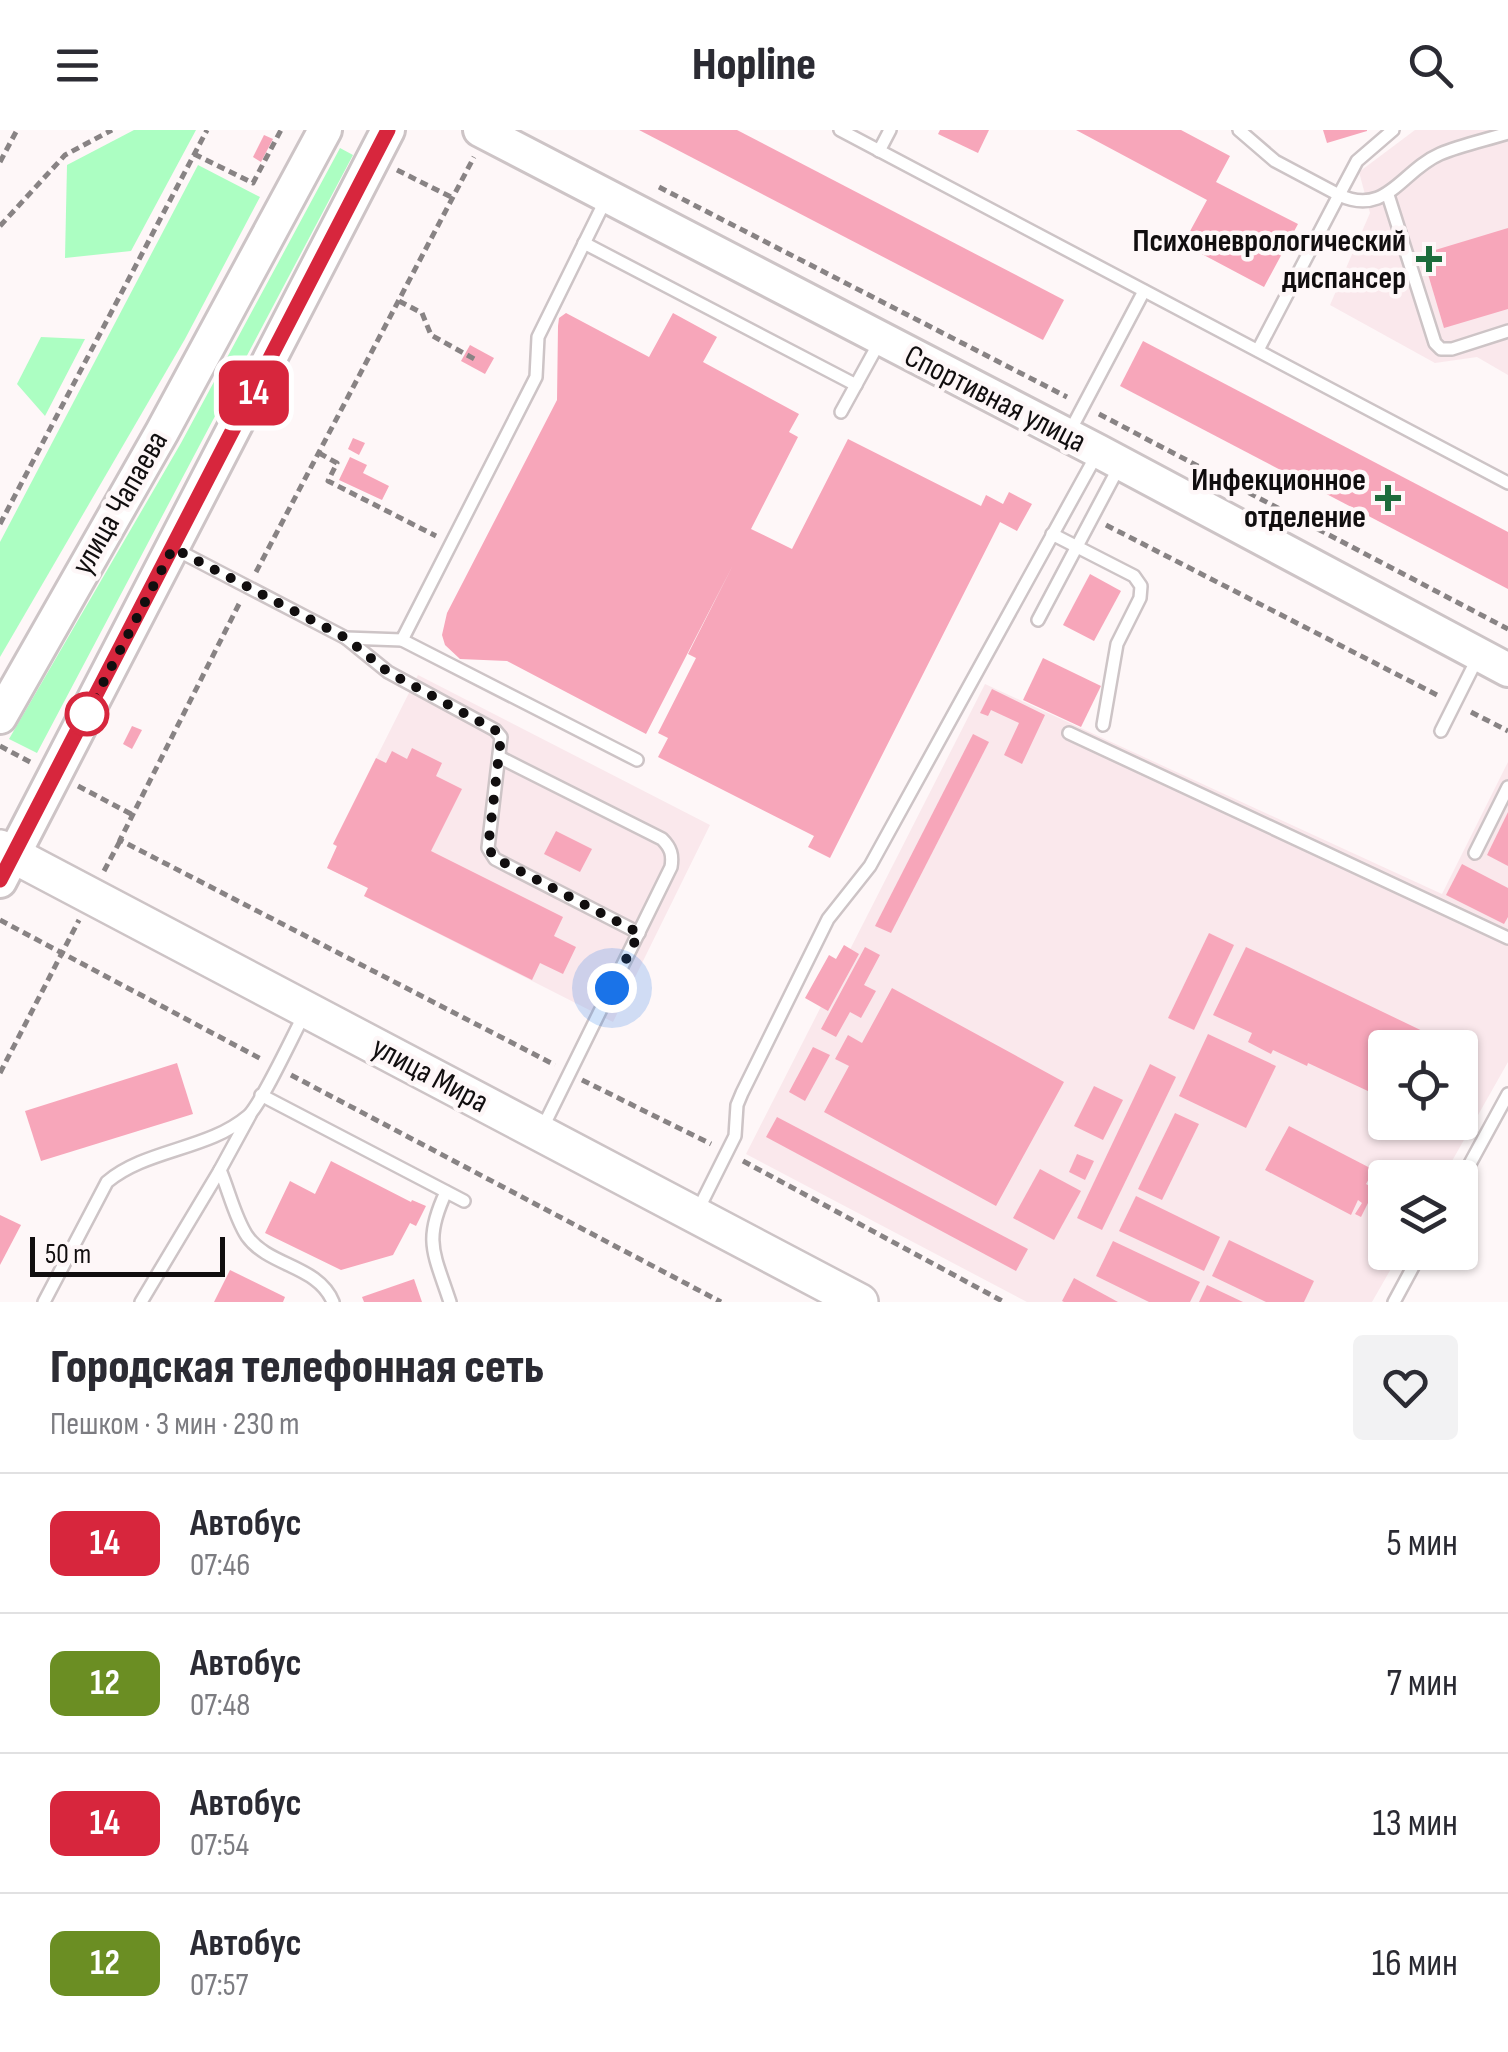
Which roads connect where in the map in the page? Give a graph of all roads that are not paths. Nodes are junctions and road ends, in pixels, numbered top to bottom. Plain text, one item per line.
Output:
1 (324, 130) edge
2 (388, 130) edge
3 (840, 130) edge
4 (890, 130) edge
5 (1238, 130) edge
6 (1394, 130) edge
7 (483, 132) edge
8 (1508, 133) edge
9 (879, 151) junction
10 (1338, 194) junction
11 (1388, 194) junction
12 (608, 197) junction
13 (584, 243) junction
14 (1144, 290) junction
15 (1508, 332) edge
16 (880, 340) junction
17 (1258, 350) junction
18 (856, 385) junction
19 (841, 412) dead end
20 (1067, 435) junction
21 (1110, 457) junction
22 (1508, 483) edge
23 (1052, 534) junction
24 (1077, 547) junction
25 (173, 548) junction
26 (1038, 620) dead end
27 (346, 638) junction
28 (402, 640) junction
29 (1494, 663) edge
30 (0, 717) edge
31 (1104, 725) dead end
32 (1442, 731) dead end
33 (1070, 733) dead end
34 (499, 758) junction
35 (637, 760) dead end
36 (1508, 787) edge
37 (1475, 853) dead end
38 (4, 861) edge
39 (639, 933) junction
40 (1508, 938) edge
41 (307, 1010) junction
42 (1508, 1094) edge
43 (261, 1095) junction
44 (250, 1115) junction
45 (540, 1134) junction
46 (1472, 1160) edge
47 (220, 1170) junction
48 (446, 1192) junction
49 (464, 1201) dead end
50 (695, 1216) junction
51 (1411, 1270) edge
52 (840, 1295) edge
53 (44, 1302) edge
54 (141, 1302) edge
55 (333, 1302) edge
56 (450, 1302) edge
57 (1394, 1302) edge

1 - 30 main road, улица Чапаева
2 - 25 main road, улица Чапаева
3 - 9 lane
4 - 9 lane
5 - 10 lane
6 - 10 lane
7 - 12 main road, Спортивная улица
8 - 11 lane
9 - 14 lane
10 - 11 lane
10 - 17 lane
11 - 15 lane
12 - 13 lane
12 - 16 main road, Спортивная улица
13 - 18 lane
13 - 28 lane
14 - 17 lane
14 - 20 lane
16 - 18 lane
16 - 20 main road, Спортивная улица
17 - 22 lane
18 - 19 lane
20 - 21 main road, Спортивная улица
21 - 23 lane
21 - 24 lane
21 - 29 main road, Спортивная улица
23 - 24 lane
23 - 50 lane
24 - 26 lane
24 - 31 lane
25 - 27 lane
25 - 38 main road, улица Чапаева
27 - 28 lane
27 - 34 lane
28 - 35 lane
29 - 32 lane
33 - 40 lane
34 - 39 lane
34 - 39 lane
36 - 37 lane
38 - 41 main road, улица Мира
39 - 45 lane
41 - 43 lane
41 - 45 main road, улица Мира
42 - 46 lane
43 - 44 lane
43 - 48 lane
44 - 47 lane
44 - 53 lane
45 - 50 main road, улица Мира
47 - 54 lane
47 - 55 lane
48 - 49 lane
48 - 56 lane
50 - 52 main road, улица Мира
51 - 57 lane

